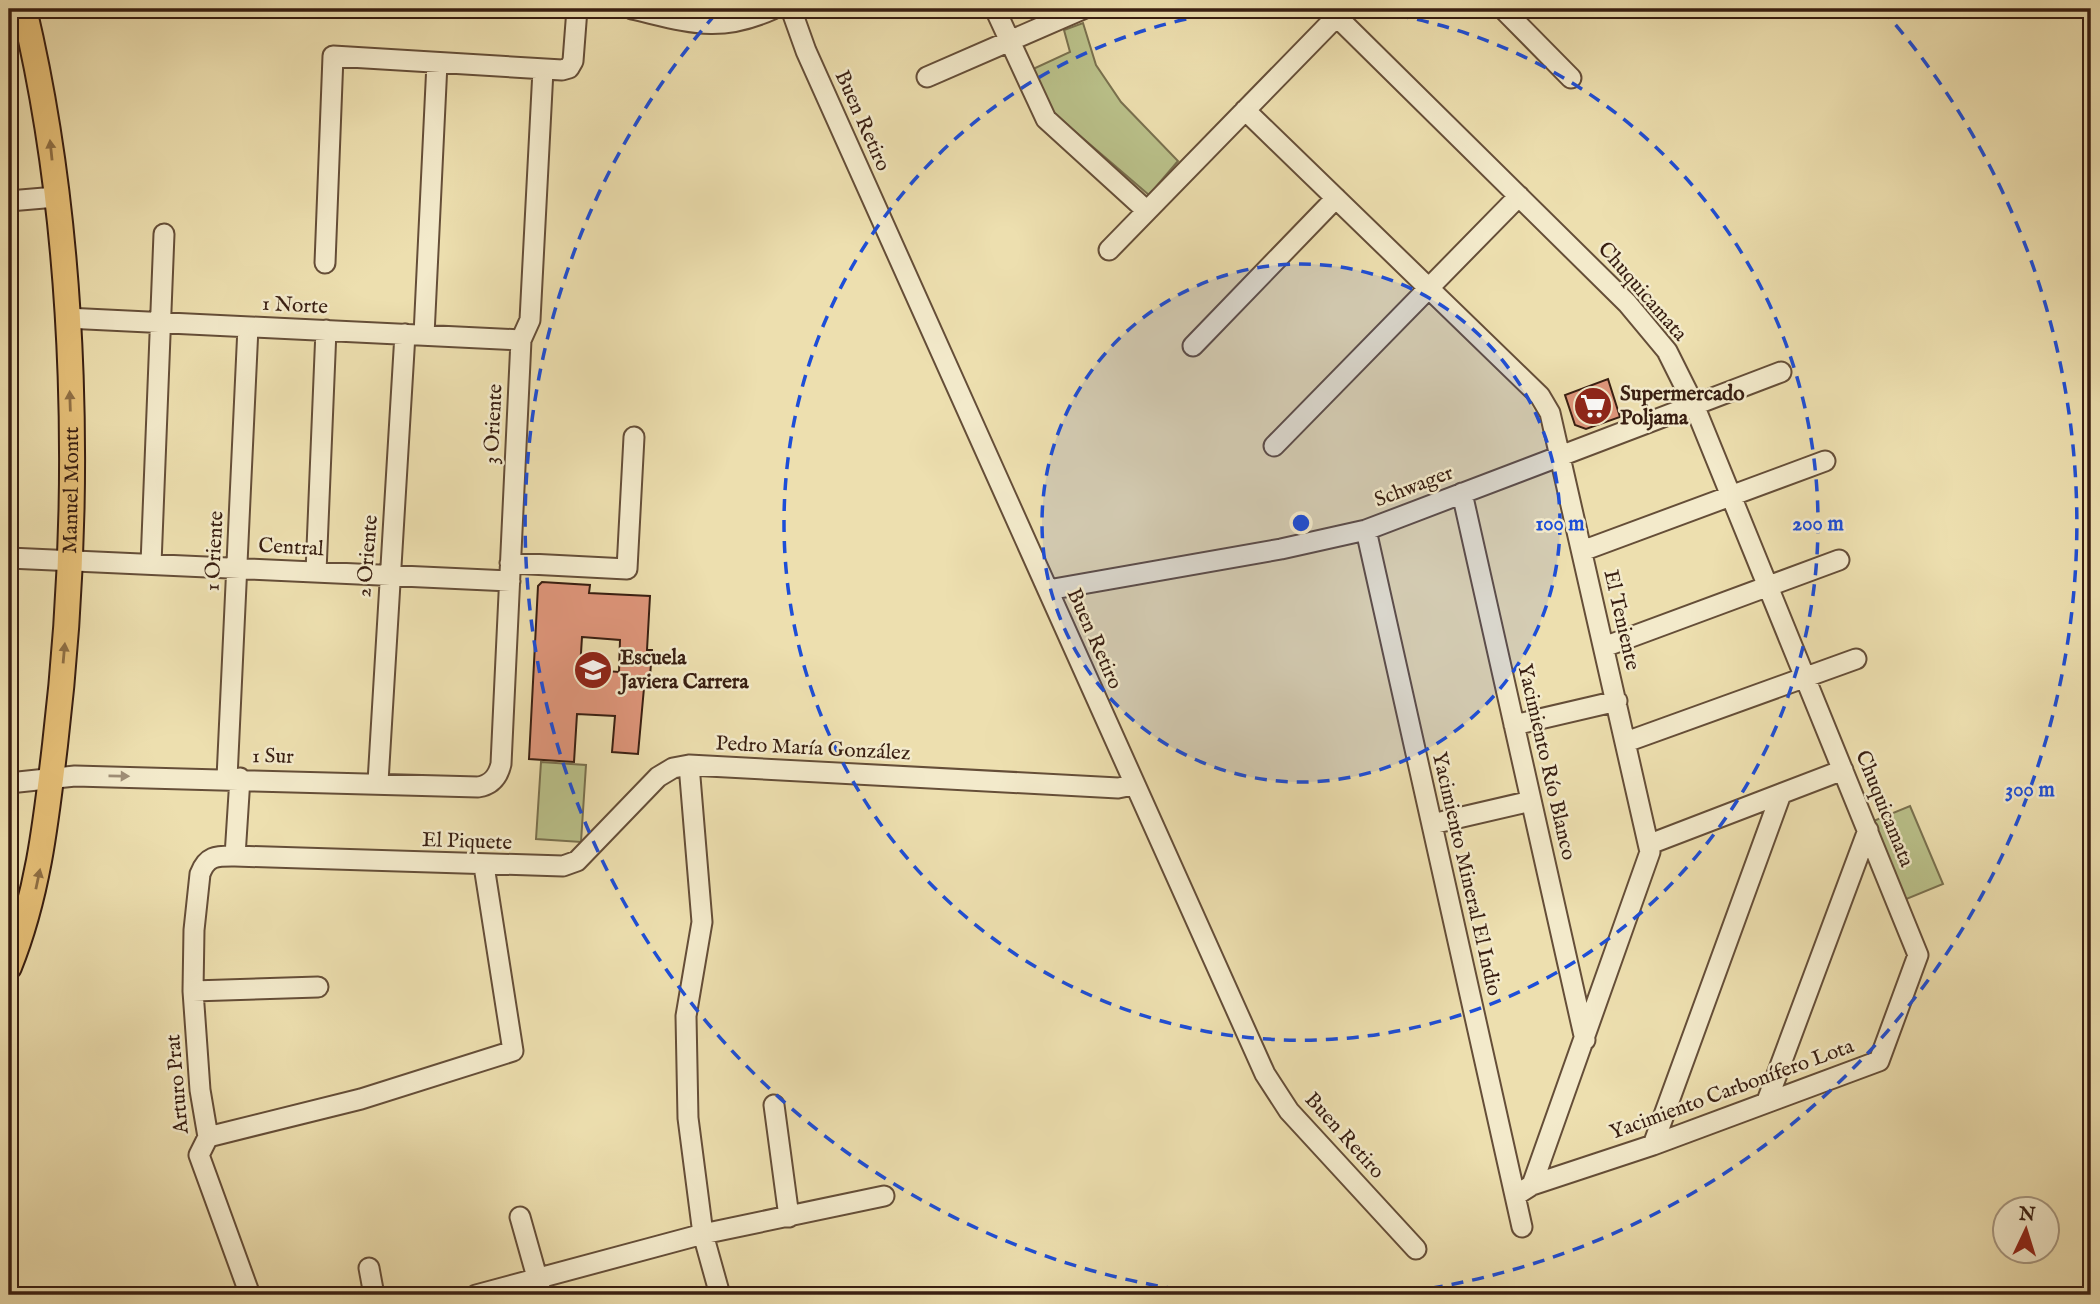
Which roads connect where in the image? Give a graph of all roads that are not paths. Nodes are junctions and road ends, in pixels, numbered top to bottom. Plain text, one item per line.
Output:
1 (24, 9) edge
2 (578, 9) edge
3 (632, 9) edge
4 (773, 9) edge
5 (791, 9) edge
6 (995, 9) edge
7 (1083, 9) edge
8 (1503, 9) edge
9 (1336, 11) edge
10 (1010, 41) junction
11 (437, 63) junction
12 (543, 69) junction
13 (928, 77) dead end
14 (1571, 78) dead end
15 (1245, 110) junction
16 (1519, 196) junction
17 (56, 197) junction
18 (1336, 198) junction
19 (9, 201) edge
20 (1147, 211) junction
21 (164, 234) dead end
22 (1109, 250) dead end
23 (325, 263) dead end
24 (1429, 288) junction
25 (66, 318) junction
26 (161, 323) junction
27 (248, 327) junction
28 (326, 330) junction
29 (404, 334) junction
30 (424, 335) junction
31 (521, 340) junction
32 (1193, 346) dead end
33 (1781, 372) dead end
34 (1694, 405) junction
35 (634, 436) dead end
36 (1274, 446) dead end
37 (1560, 456) junction
38 (1825, 461) dead end
39 (1462, 493) junction
40 (1731, 496) junction
41 (1366, 530) junction
42 (1582, 551) junction
43 (9, 558) edge
44 (1839, 560) dead end
45 (70, 561) junction
46 (151, 565) junction
47 (237, 568) junction
48 (316, 572) junction
49 (510, 572) junction
50 (388, 575) junction
51 (1768, 586) junction
52 (1048, 590) junction
53 (1604, 646) junction
54 (1856, 659) dead end
55 (1805, 677) junction
56 (1617, 701) junction
57 (1514, 724) junction
58 (1626, 742) junction
59 (689, 765) junction
60 (1843, 770) junction
61 (233, 778) junction
62 (51, 779) junction
63 (493, 781) joint
64 (378, 782) junction
65 (9, 783) edge
66 (1133, 785) junction
67 (1781, 794) junction
68 (1531, 801) junction
69 (1432, 824) junction
70 (1868, 830) junction
71 (1650, 844) junction
72 (235, 856) junction
73 (206, 861) joint
74 (484, 866) junction
75 (1919, 955) joint
76 (9, 967) edge
77 (318, 987) dead end
78 (193, 991) junction
79 (1585, 1041) junction
80 (1767, 1101) junction
81 (774, 1105) dead end
82 (208, 1138) junction
83 (1653, 1145) junction
84 (1532, 1185) junction
85 (884, 1196) dead end
86 (1515, 1196) junction
87 (520, 1217) dead end
88 (789, 1217) junction
89 (1522, 1227) dead end
90 (703, 1234) junction
91 (1416, 1249) dead end
92 (369, 1268) dead end
93 (540, 1287) edge
94 (250, 1295) edge
95 (374, 1295) edge
96 (476, 1295) edge
97 (720, 1295) edge

17 -> 1 main road, Manuel Montt
2 - 12 street
3 - 4 street
5 - 52 street, Buen Retiro
6 - 10 street
7 - 10 street
8 - 14 street
9 - 15 street
9 - 16 street, Chuquicamata
10 - 13 street
10 - 20 street
11 - 12 street
11 - 23 street
11 - 30 street
12 - 31 street, 3 Oriente
15 - 18 street, El Teniente
15 - 20 street
16 - 24 street
16 - 34 street, Chuquicamata
17 - 19 street
17 - 25 main road, Manuel Montt
18 - 24 street, El Teniente
18 - 32 street
20 - 22 street
21 - 26 street
24 - 36 street
24 - 37 street, El Teniente
25 - 26 street, 1 Norte
45 -> 25 main road, Manuel Montt
26 - 27 street, 1 Norte
26 - 46 street
27 - 28 street, 1 Norte
27 - 47 street, 1 Oriente
28 - 29 street, 1 Norte
28 - 48 street
29 - 30 street, 1 Norte
29 - 50 street, 2 Oriente
30 - 31 street, 1 Norte
31 - 49 street, 3 Oriente
33 - 34 street, Schwager
34 - 37 street, Schwager
34 - 40 street, Chuquicamata
35 - 49 street, Central
37 - 39 street, Schwager
37 - 42 street, El Teniente
38 - 40 street
39 - 41 street, Schwager
39 - 57 street, Yacimiento Río Blanco
40 - 42 street
40 - 51 street, Chuquicamata
41 - 52 street, Schwager
41 - 69 street, Yacimiento Mineral El Indio
42 - 53 street, El Teniente
43 - 45 street, Central
44 - 51 street
45 - 46 street, Central
62 -> 45 main road, Manuel Montt
46 - 47 street, Central
47 - 48 street, Central
47 - 61 street, 1 Oriente
48 - 50 street, Central
49 - 50 street, Central
49 - 63 street, 3 Oriente
50 - 64 street, 2 Oriente
51 - 53 street
51 - 55 street, Chuquicamata
52 - 66 street, Buen Retiro
53 - 56 street, El Teniente
54 - 55 street
55 - 58 street
55 - 60 street, Chuquicamata
56 - 57 street
56 - 58 street, El Teniente
57 - 68 street, Yacimiento Río Blanco
58 - 71 street, El Teniente
59 - 66 street, Pedro María González
59 - 74 street, El Piquete
59 - 90 street, Pedro María González
60 - 67 street
60 - 70 street, Chuquicamata
62 -> 61 street, 1 Sur
61 - 64 street, 1 Sur
61 - 72 street, 1 Oriente
62 - 65 street, 1 Sur
76 -> 62 main road, Manuel Montt
63 - 64 street, 1 Sur
66 - 91 street, Buen Retiro
67 - 71 street
67 - 83 street
68 - 69 street
68 - 79 street, Yacimiento Río Blanco
69 - 86 street, Yacimiento Mineral El Indio
70 - 75 street, Chuquicamata
70 - 80 street
71 - 79 street, El Teniente
72 - 73 street, El Piquete
72 - 74 street, El Piquete
73 - 78 street, Arturo Prat
74 - 82 street
75 - 80 street, Yacimiento Carbonífero Lota
77 - 78 street
78 - 82 street, Arturo Prat
79 - 84 street, El Teniente
80 - 83 street, Yacimiento Carbonífero Lota
81 - 88 street
82 - 94 street, Arturo Prat
83 - 84 street, Yacimiento Carbonífero Lota
84 - 86 street
85 - 88 street
86 - 89 street, Yacimiento Mineral El Indio
87 - 93 street
88 - 90 street
90 - 93 street
90 - 97 street, Pedro María González
92 - 95 street
93 - 96 street

